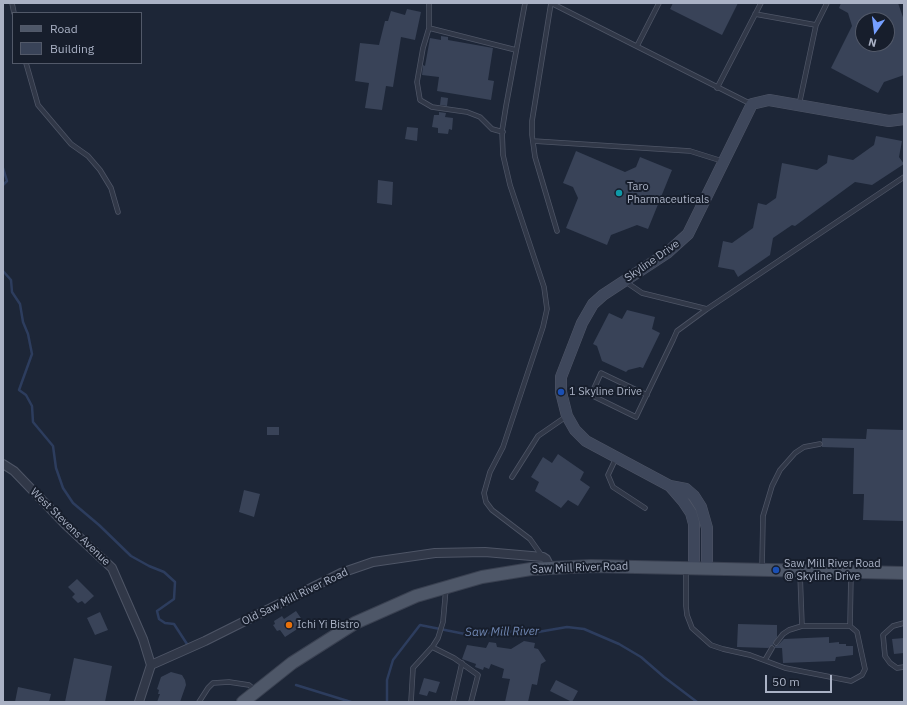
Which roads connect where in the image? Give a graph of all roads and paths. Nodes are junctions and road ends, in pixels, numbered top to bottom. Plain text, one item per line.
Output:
1 (429, 3) edge
2 (525, 3) edge
3 (551, 3) edge
4 (660, 3) edge
5 (761, 3) edge
6 (828, 3) edge
7 (755, 14) junction
8 (816, 25) junction
9 (429, 28) junction
10 (637, 46) junction
11 (516, 50) junction
12 (26, 64) edge
13 (717, 88) junction
14 (752, 104) junction
15 (798, 106) junction
16 (904, 120) edge
17 (502, 132) junction
18 (533, 141) junction
19 (724, 162) junction
20 (904, 177) edge
21 (118, 212) dead end
22 (557, 231) dead end
23 (624, 281) junction
24 (707, 309) junction
25 (646, 395) junction
26 (567, 416) junction
27 (820, 444) dead end
28 (616, 458) junction
29 (3, 464) edge
30 (512, 477) dead end
31 (670, 486) junction
32 (645, 508) dead end
33 (543, 557) junction
34 (550, 567) junction
35 (690, 568) junction
36 (707, 568) junction
37 (762, 570) junction
38 (800, 571) junction
39 (851, 572) junction
40 (904, 573) edge
41 (447, 586) junction
42 (904, 623) edge
43 (802, 626) junction
44 (850, 626) junction
45 (776, 643) dead end
46 (432, 647) junction
47 (772, 648) dead end
48 (765, 660) junction
49 (462, 663) junction
50 (151, 665) junction
51 (904, 667) edge
52 (256, 691) junction
53 (139, 702) edge
54 (199, 702) edge
55 (243, 702) edge
56 (410, 702) edge
57 (453, 702) edge
58 (472, 702) edge

1 - 9 lane
2 - 11 lane
3 - 10 lane
3 - 18 lane
4 - 10 lane
5 - 7 lane
6 - 8 lane
7 - 8 lane
7 - 13 lane
8 - 15 lane
9 - 11 lane
9 - 17 lane
10 - 13 lane
11 - 17 lane
12 - 21 lane
13 - 14 lane
14 - 15 street
14 - 19 street, Skyline Drive
15 - 16 street
17 - 33 lane
18 - 19 lane
18 - 22 lane
19 - 23 street, Skyline Drive
20 - 24 lane
23 - 24 lane
23 - 26 street, Skyline Drive
24 - 25 lane
25 - 25 lane
26 - 28 street, Skyline Drive
26 - 30 lane
27 - 37 lane
28 - 31 street, Skyline Drive
28 - 32 lane
29 - 50 street, West Stevens Avenue
31 - 35 street, Skyline Drive
31 - 36 street, Skyline Drive
33 - 34 street
33 - 50 street, Old Saw Mill River Road
34 - 35 main road, Saw Mill River Road
34 - 41 main road, Saw Mill River Road
35 - 36 main road, Saw Mill River Road
35 - 48 lane
36 - 37 main road, Saw Mill River Road
37 - 38 main road, Saw Mill River Road
38 - 39 main road, Saw Mill River Road
38 - 43 lane
39 - 40 main road, Saw Mill River Road
39 - 44 lane
41 - 46 lane
41 - 52 main road, Saw Mill River Road
42 - 51 lane
43 - 44 lane
43 - 45 lane
44 - 48 lane
46 - 49 lane
46 - 56 lane
47 - 48 lane
49 - 57 lane
49 - 58 lane
50 - 53 street
52 - 54 lane
52 - 55 main road, Saw Mill River Road

